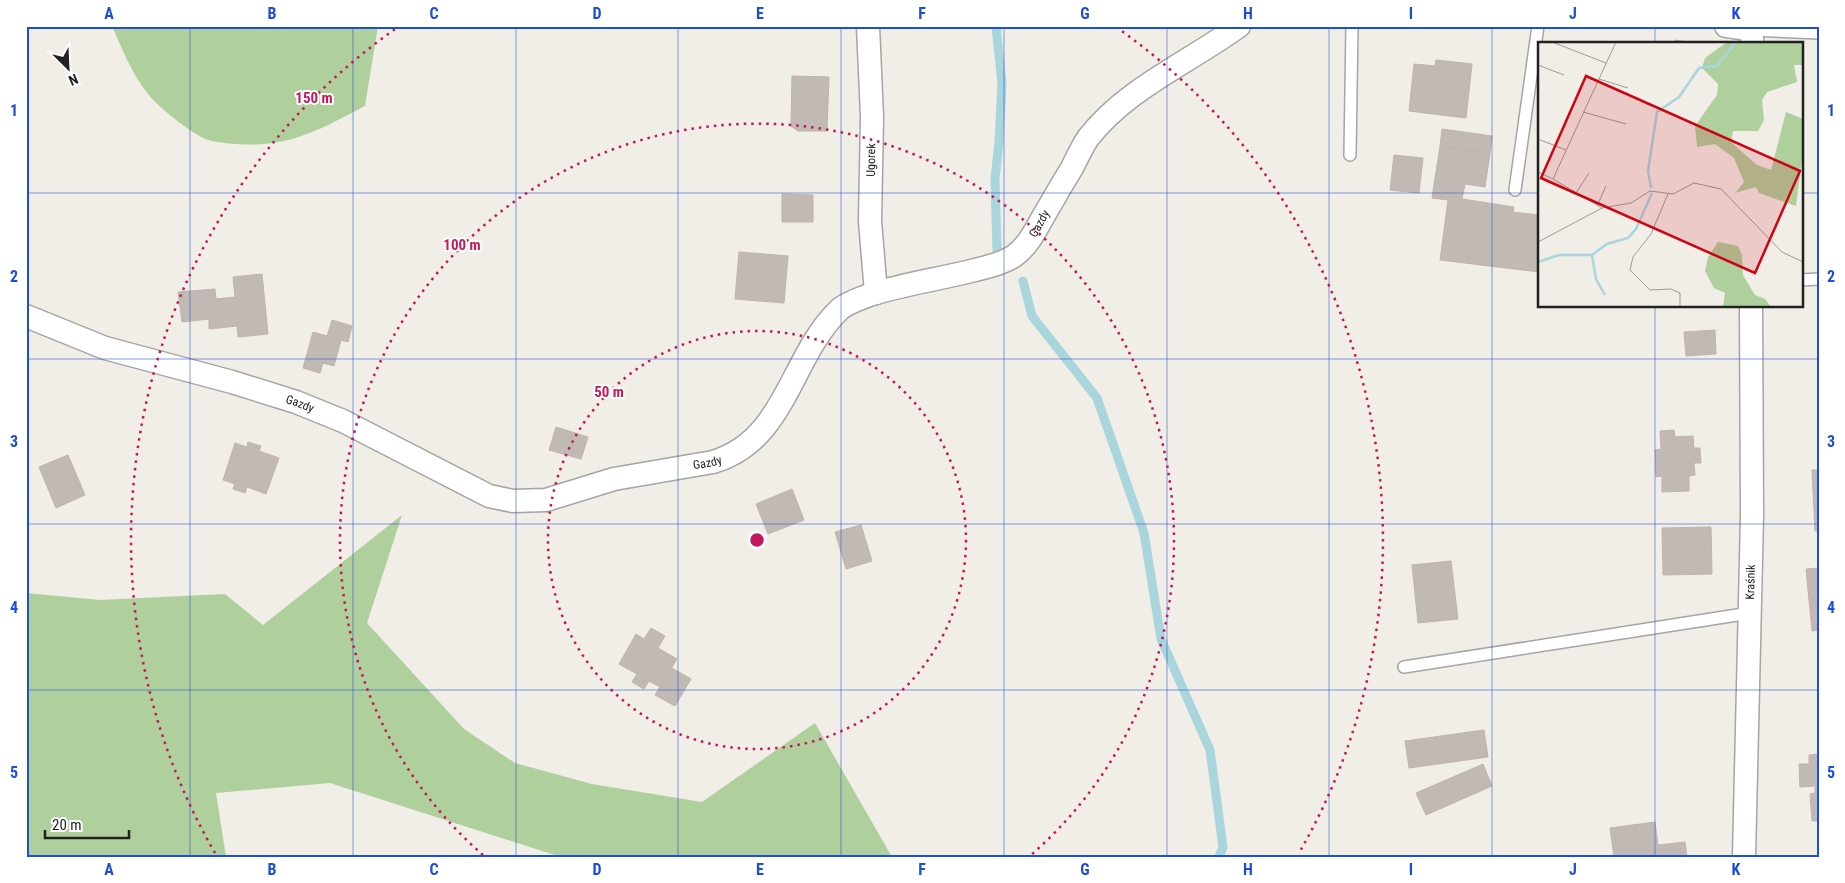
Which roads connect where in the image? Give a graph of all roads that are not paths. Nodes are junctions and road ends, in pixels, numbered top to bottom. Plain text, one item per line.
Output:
1 (868, 26) edge
2 (1239, 26) edge
3 (1352, 26) edge
4 (1538, 26) edge
5 (1726, 26) edge
6 (1819, 33) edge
7 (1752, 37) edge
8 (1350, 155) dead end
9 (1515, 190) dead end
10 (1819, 279) edge
11 (1802, 280) edge
12 (876, 293) junction
13 (1752, 308) edge
14 (26, 316) edge
15 (1750, 613) junction
16 (1404, 666) dead end
17 (1744, 857) edge

1 - 12 street, Ugorek
2 - 12 street, Gazdy
3 - 8 lane
4 - 9 lane
5 - 7 street
6 - 7 lane
10 - 11 lane
12 - 14 street, Gazdy
13 - 15 street, Kraśnik
15 - 16 lane
15 - 17 street, Kraśnik

